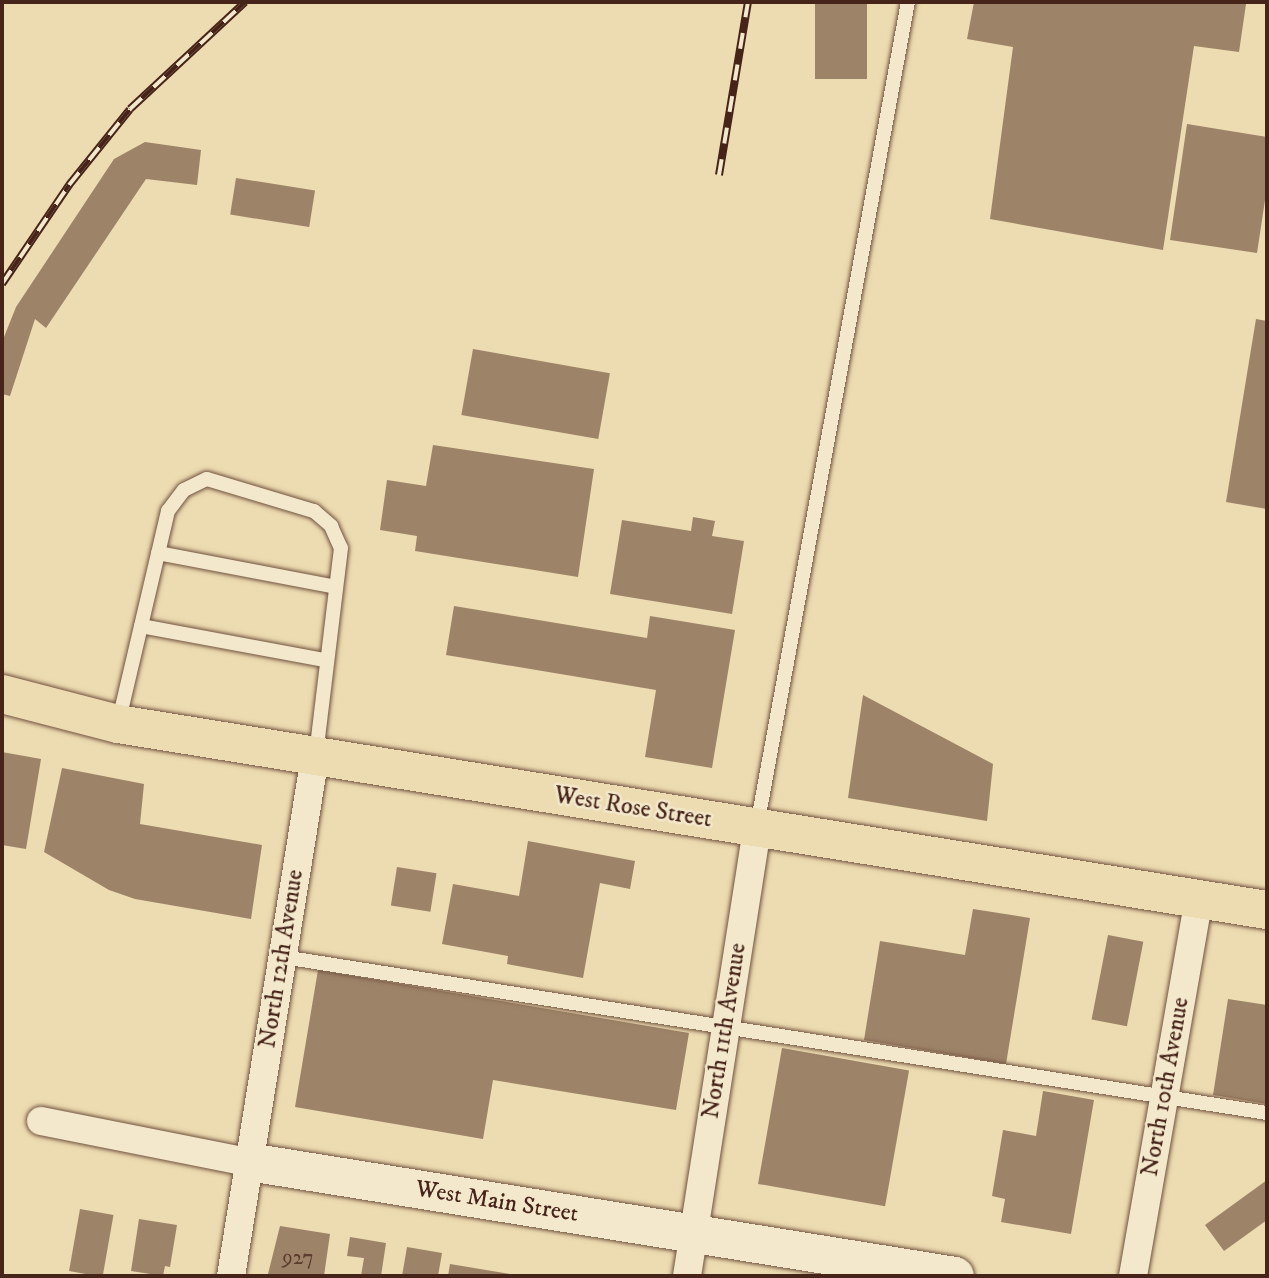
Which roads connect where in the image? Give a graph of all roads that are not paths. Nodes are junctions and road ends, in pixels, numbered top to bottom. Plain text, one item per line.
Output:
1 (908, 2) edge
2 (158, 553) junction
3 (336, 587) junction
4 (141, 626) junction
5 (325, 660) junction
6 (2, 694) edge
7 (118, 724) junction
8 (316, 756) junction
9 (757, 828) junction
10 (1199, 898) junction
11 (1267, 910) edge
12 (283, 957) junction
13 (726, 1027) junction
14 (1164, 1098) junction
15 (1267, 1113) edge
16 (41, 1121) dead end
17 (249, 1162) junction
18 (693, 1234) junction
19 (231, 1276) edge
20 (687, 1276) edge
21 (955, 1276) edge
22 (1133, 1276) edge

1 - 9 lane
2 - 3 lane
2 - 3 lane
2 - 4 lane
3 - 5 lane
4 - 5 lane
4 - 7 lane
5 - 8 lane
6 - 7 main road, West Rose Street
7 - 8 main road, West Rose Street
8 - 9 main road, West Rose Street
8 - 12 street, North 12th Avenue
9 - 10 main road, West Rose Street
9 - 13 street, North 11th Avenue
10 - 11 main road, West Rose Street
10 - 14 street, North 10th Avenue
12 - 13 lane
12 - 17 street, North 12th Avenue
13 - 14 lane
13 - 18 street, North 11th Avenue
14 - 15 lane
14 - 22 street, North 10th Avenue
16 - 17 street, West Main Street
17 - 18 street, West Main Street
17 - 19 street, North 12th Avenue
18 - 20 street, North 11th Avenue
18 - 21 street, West Main Street

